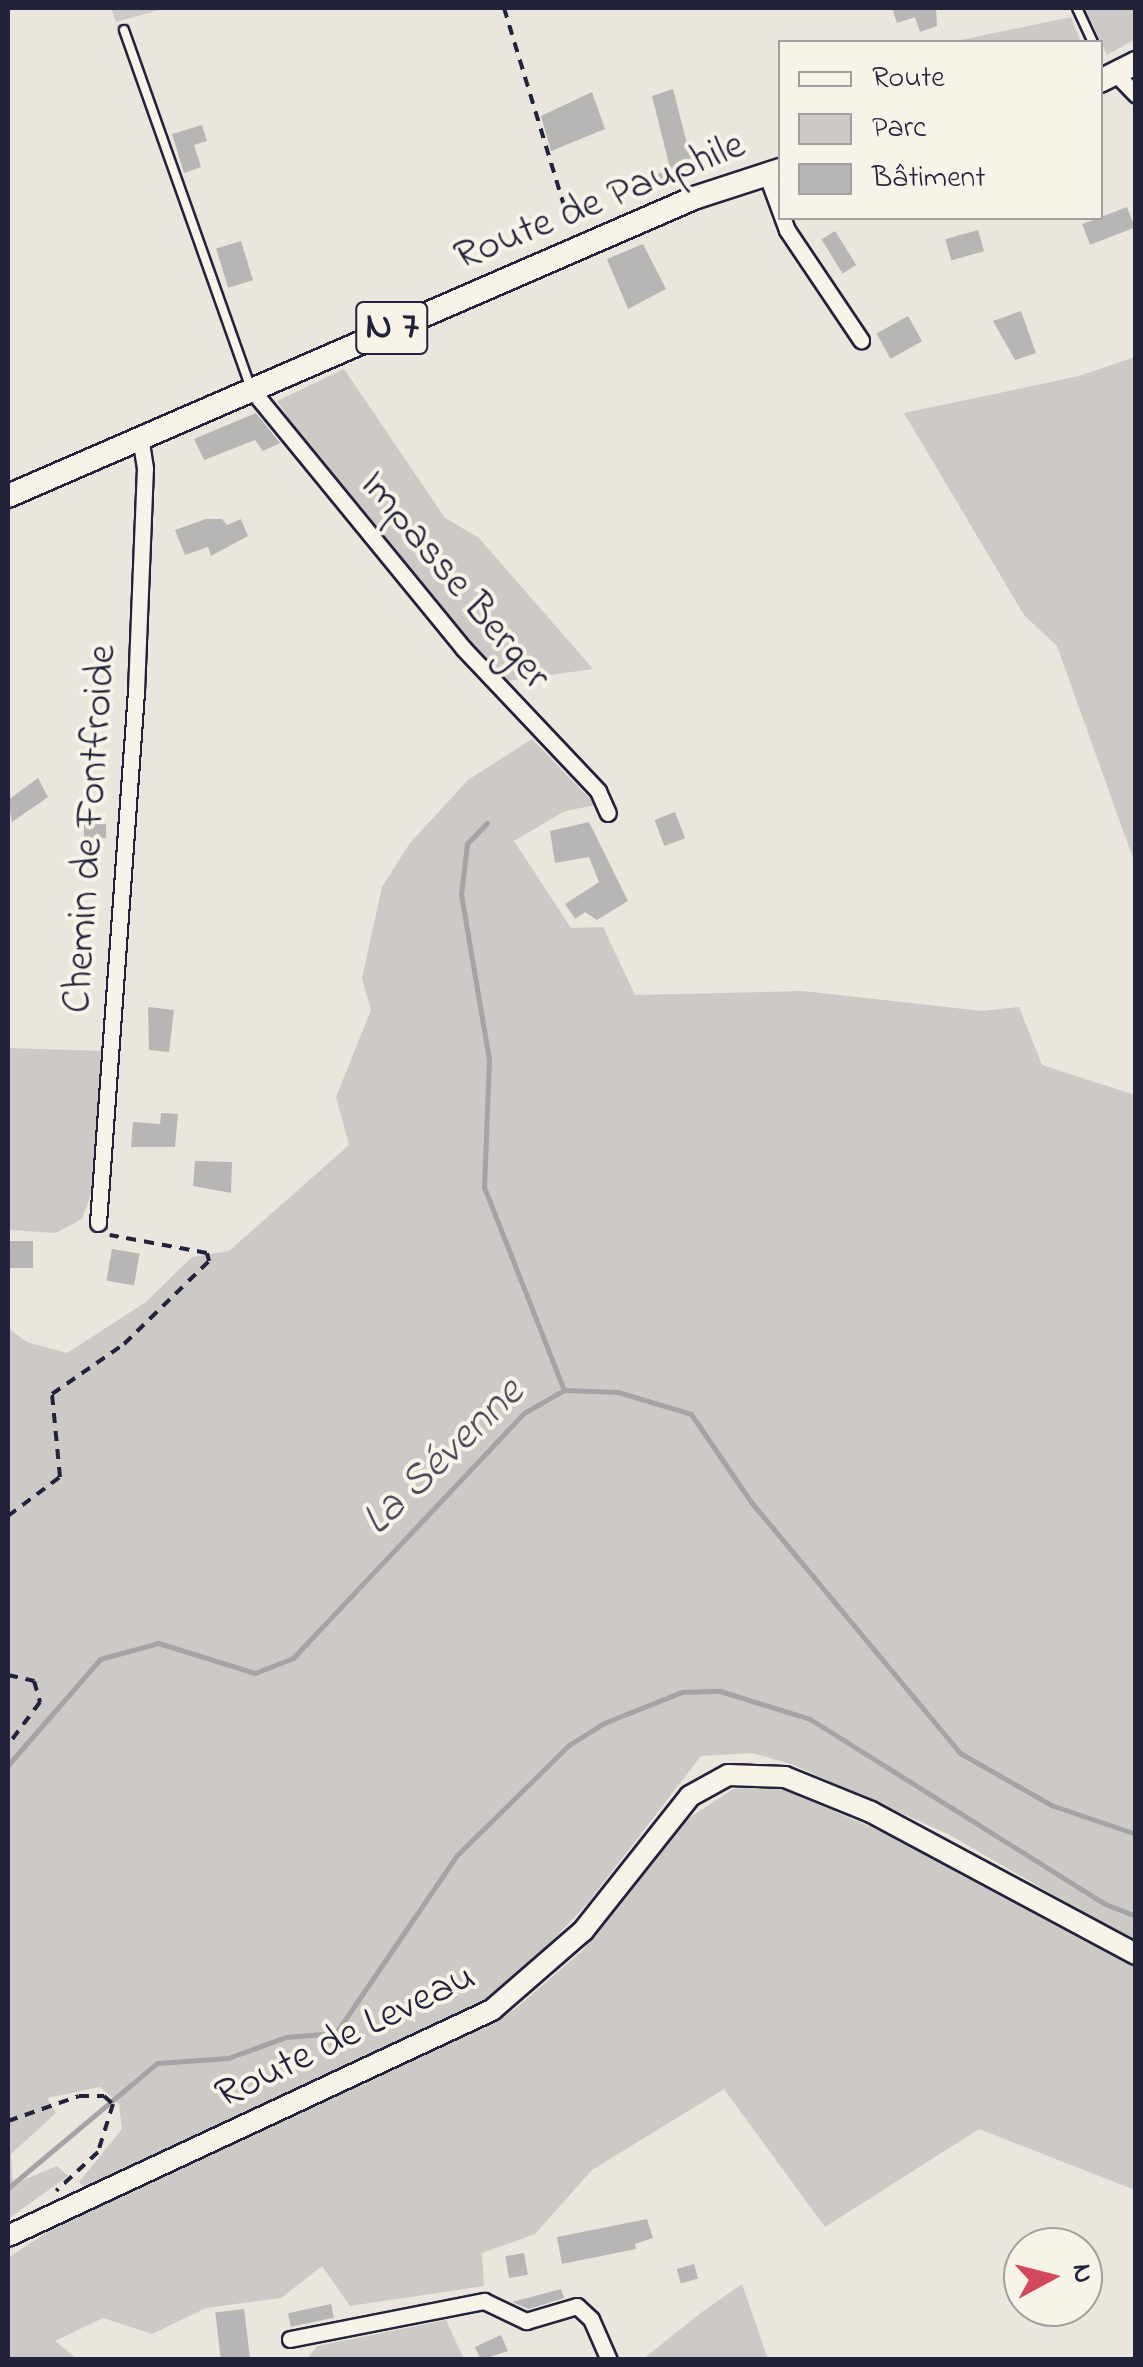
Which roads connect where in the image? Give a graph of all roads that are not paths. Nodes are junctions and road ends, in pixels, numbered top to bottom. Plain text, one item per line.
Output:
1 (1077, 8) edge
2 (124, 30) dead end
3 (1092, 40) edge
4 (1114, 71) edge
5 (1136, 95) edge
6 (773, 172) edge
7 (785, 220) edge
8 (861, 340) dead end
9 (252, 390) junction
10 (140, 438) junction
11 (8, 496) edge
12 (608, 813) dead end
13 (98, 1224) road end
14 (1136, 1954) edge
15 (8, 2236) edge
16 (290, 2339) dead end
17 (610, 2360) edge

1 - 3 lane
2 - 9 lane
4 - 5 street
6 - 9 main road, Route de Pauphile / N 7
7 - 8 street
9 - 10 main road, Route de Pauphile / N 7
9 - 12 street, Impasse Berger
10 - 11 main road, Route de Pauphile / N 7
10 - 13 street, Chemin de Fontfroide
14 - 15 street, Route de Leveau
16 - 17 street

